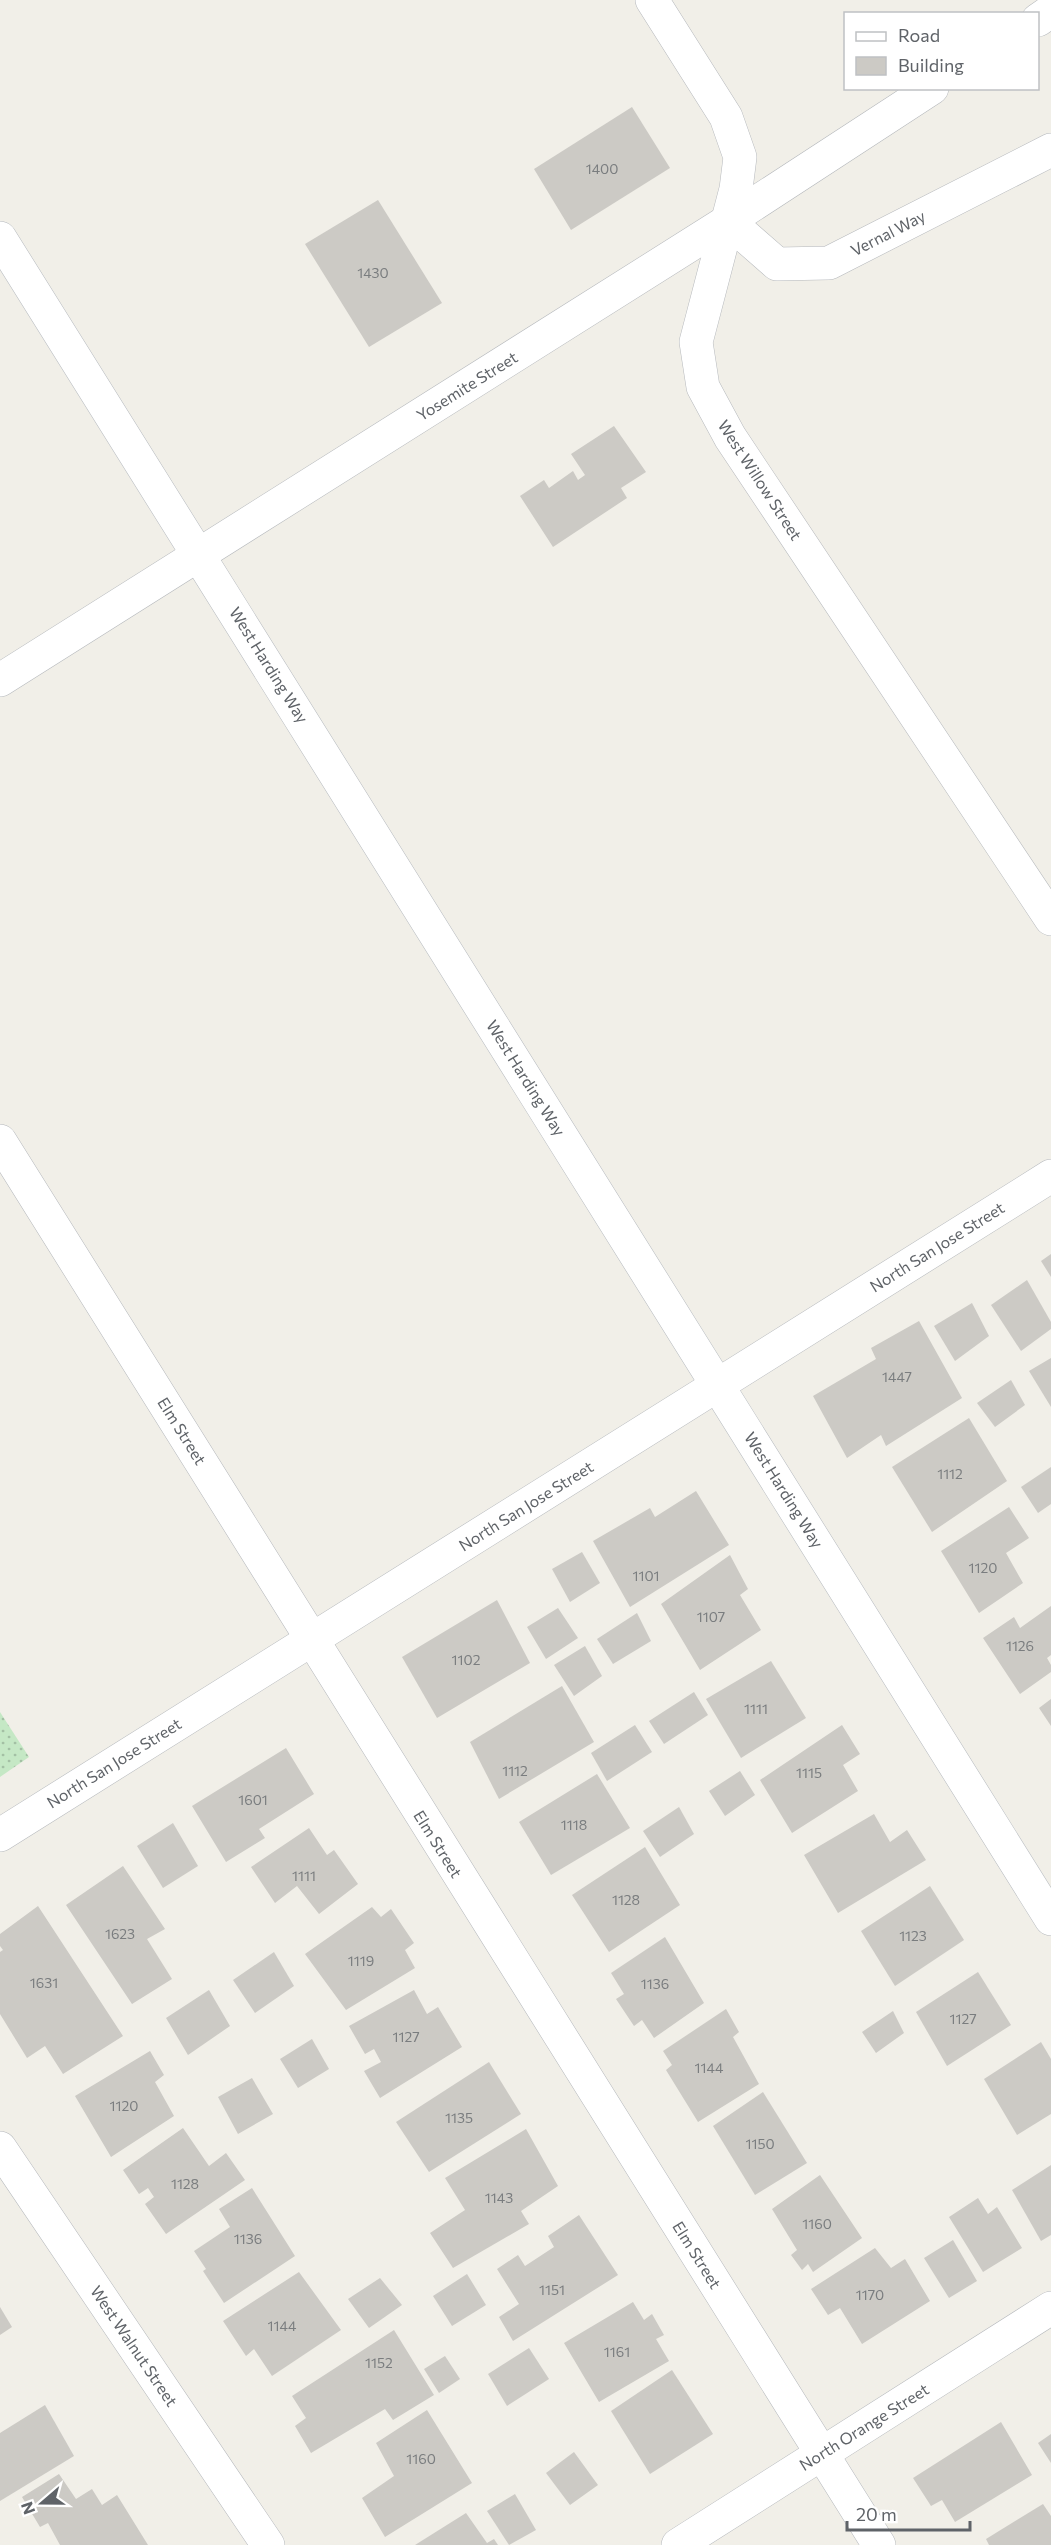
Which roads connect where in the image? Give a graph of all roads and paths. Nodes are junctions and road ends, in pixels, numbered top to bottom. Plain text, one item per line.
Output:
1 (652, 0) edge
2 (929, 90) edge
3 (1051, 150) edge
4 (728, 221) junction
5 (0, 238) edge
6 (200, 555) junction
7 (0, 680) edge
8 (1051, 919) edge
9 (0, 1141) edge
10 (1051, 1176) edge
11 (718, 1385) junction
12 (314, 1639) junction
13 (0, 1835) edge
14 (1051, 1919) edge
15 (0, 2148) edge
16 (1051, 2308) edge
17 (821, 2454) junction
18 (268, 2545) edge
19 (678, 2545) edge
20 (879, 2545) edge

1 - 4 street, West Willow Street
2 - 4 street, Yosemite Street
3 - 4 street, Vernal Way
4 - 6 street, Yosemite Street
4 - 8 street, West Willow Street
5 - 6 street, West Harding Way
6 - 7 street, Yosemite Street
6 - 11 street, West Harding Way
9 - 12 street, Elm Street
10 - 11 street, North San Jose Street
11 - 12 street, North San Jose Street
11 - 14 street, West Harding Way
12 - 13 street, North San Jose Street
12 - 17 street, Elm Street
15 - 18 street, West Walnut Street
16 - 17 street, North Orange Street
17 - 19 street, North Orange Street
17 - 20 street, Elm Street

